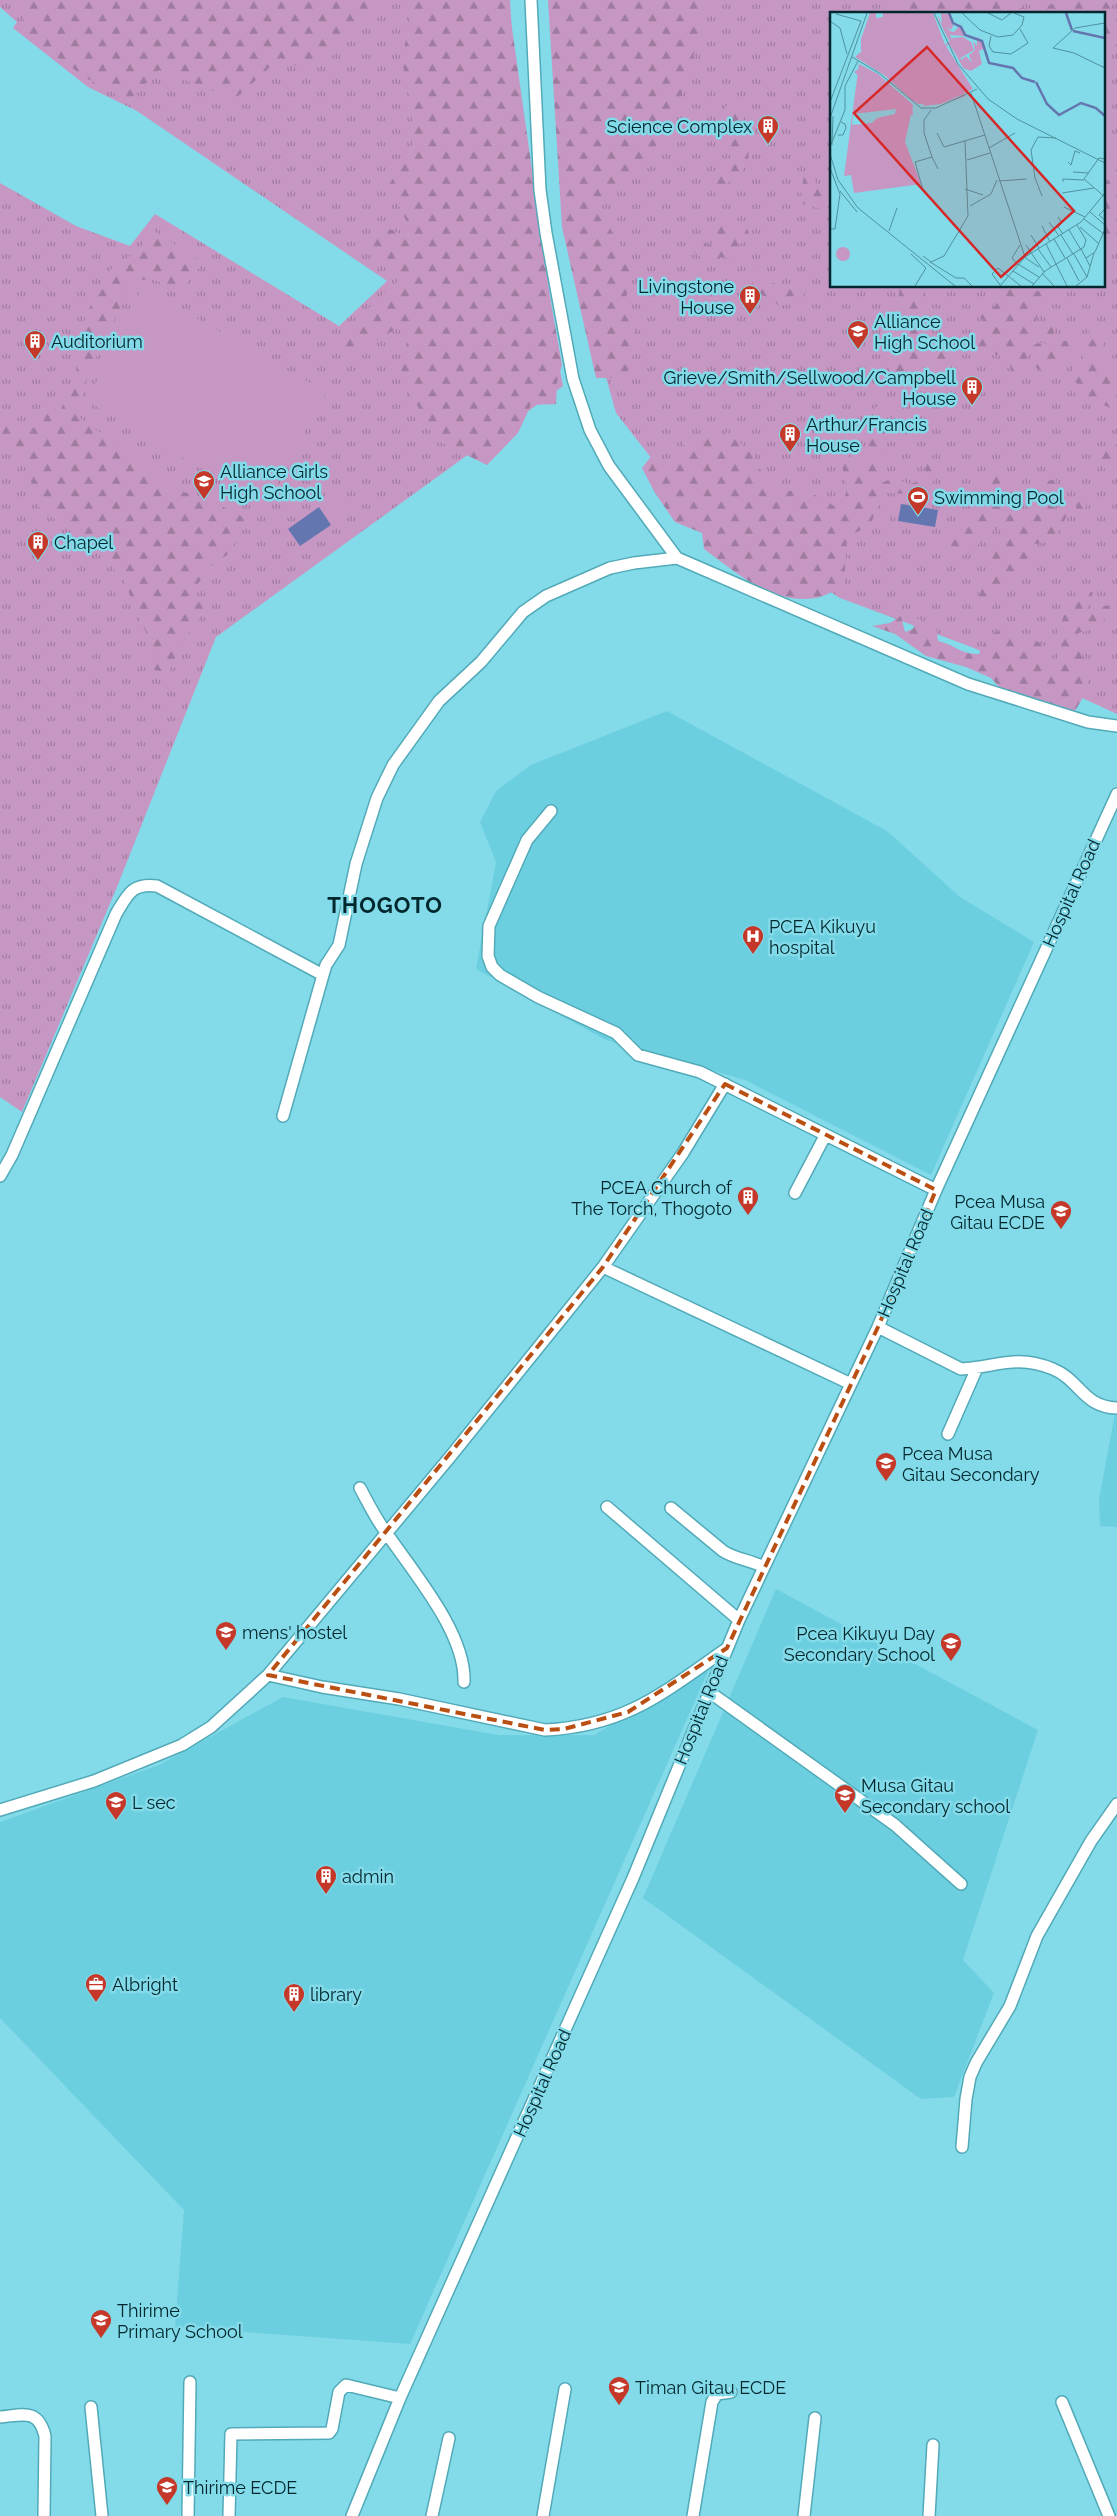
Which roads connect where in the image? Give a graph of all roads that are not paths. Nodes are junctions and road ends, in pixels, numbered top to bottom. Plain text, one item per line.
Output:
1 (531, 0) edge
2 (677, 558) junction
3 (1117, 726) edge
4 (1117, 794) edge
5 (550, 811) dead end
6 (323, 975) junction
7 (725, 1084) junction
8 (283, 1116) dead end
9 (825, 1136) junction
10 (0, 1176) edge
11 (936, 1190) junction
12 (795, 1193) dead end
13 (603, 1267) junction
14 (878, 1327) junction
15 (977, 1368) junction
16 (852, 1384) junction
17 (1117, 1408) edge
18 (948, 1434) dead end
19 (360, 1488) dead end
20 (607, 1508) dead end
21 (671, 1508) dead end
22 (387, 1532) junction
23 (764, 1567) junction
24 (739, 1620) junction
25 (727, 1648) junction
26 (268, 1676) junction
27 (464, 1682) dead end
28 (708, 1691) junction
29 (1117, 1804) edge
30 (0, 1810) edge
31 (961, 1884) dead end
32 (962, 2147) dead end
33 (190, 2382) dead end
34 (565, 2389) dead end
35 (731, 2392) dead end
36 (400, 2398) junction
37 (1062, 2402) dead end
38 (91, 2407) dead end
39 (0, 2417) edge
40 (815, 2418) dead end
41 (449, 2438) dead end
42 (933, 2445) dead end
43 (44, 2516) edge
44 (102, 2516) edge
45 (188, 2516) edge
46 (229, 2516) edge
47 (352, 2516) edge
48 (432, 2516) edge
49 (543, 2516) edge
50 (693, 2516) edge
51 (804, 2516) edge
52 (929, 2516) edge
53 (1109, 2516) edge

1 - 2 street
2 - 3 street
2 - 6 street
4 - 11 street, Hospital Road
5 - 7 street
6 - 8 street
6 - 10 street
7 - 9 street
7 - 13 street
9 - 11 street
9 - 12 street
11 - 14 street, Hospital Road
13 - 16 street
13 - 22 street
14 - 15 street
14 - 16 street, Hospital Road
15 - 17 street
15 - 18 street
16 - 23 street, Hospital Road
19 - 22 street
20 - 24 street
21 - 23 street
22 - 26 street
22 - 27 street
23 - 24 street, Hospital Road
24 - 25 street, Hospital Road
25 - 26 street, Hospital Road
25 - 28 street, Hospital Road
26 - 30 street
28 - 31 street
28 - 36 street, Hospital Road
29 - 32 street
33 - 45 street
34 - 49 street
35 - 50 street
36 - 46 street
36 - 47 street, Hospital Road
37 - 53 street
38 - 44 street
39 - 43 street
40 - 51 street
41 - 48 street
42 - 52 street

